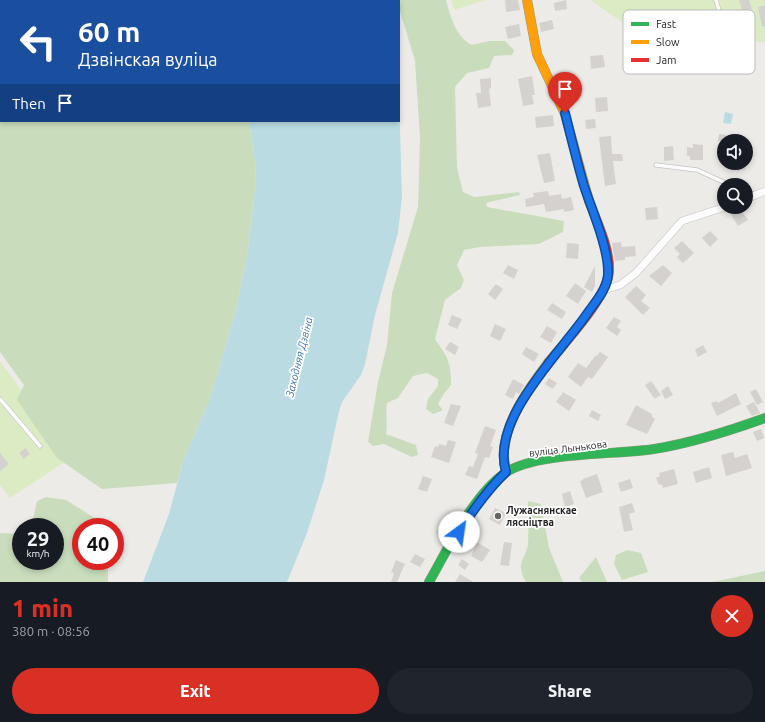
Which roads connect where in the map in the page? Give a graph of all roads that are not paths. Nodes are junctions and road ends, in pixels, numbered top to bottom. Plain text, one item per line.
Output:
1 (527, 0) edge
2 (716, 0) edge
3 (719, 10) edge
4 (656, 165) dead end
5 (717, 179) edge
6 (765, 191) edge
7 (753, 194) edge
8 (756, 195) junction
9 (753, 196) edge
10 (717, 210) edge
11 (604, 290) junction
12 (0, 399) edge
13 (765, 418) edge
14 (40, 446) dead end
15 (506, 472) junction
16 (429, 582) edge

1 - 11 street
2 - 3 lane
4 - 5 lane
6 - 8 street
7 - 8 lane
8 - 9 street
10 - 11 street
11 - 15 street
12 - 14 lane
13 - 15 street, вуліца Лынькова
15 - 16 street, вуліца Лынькова

